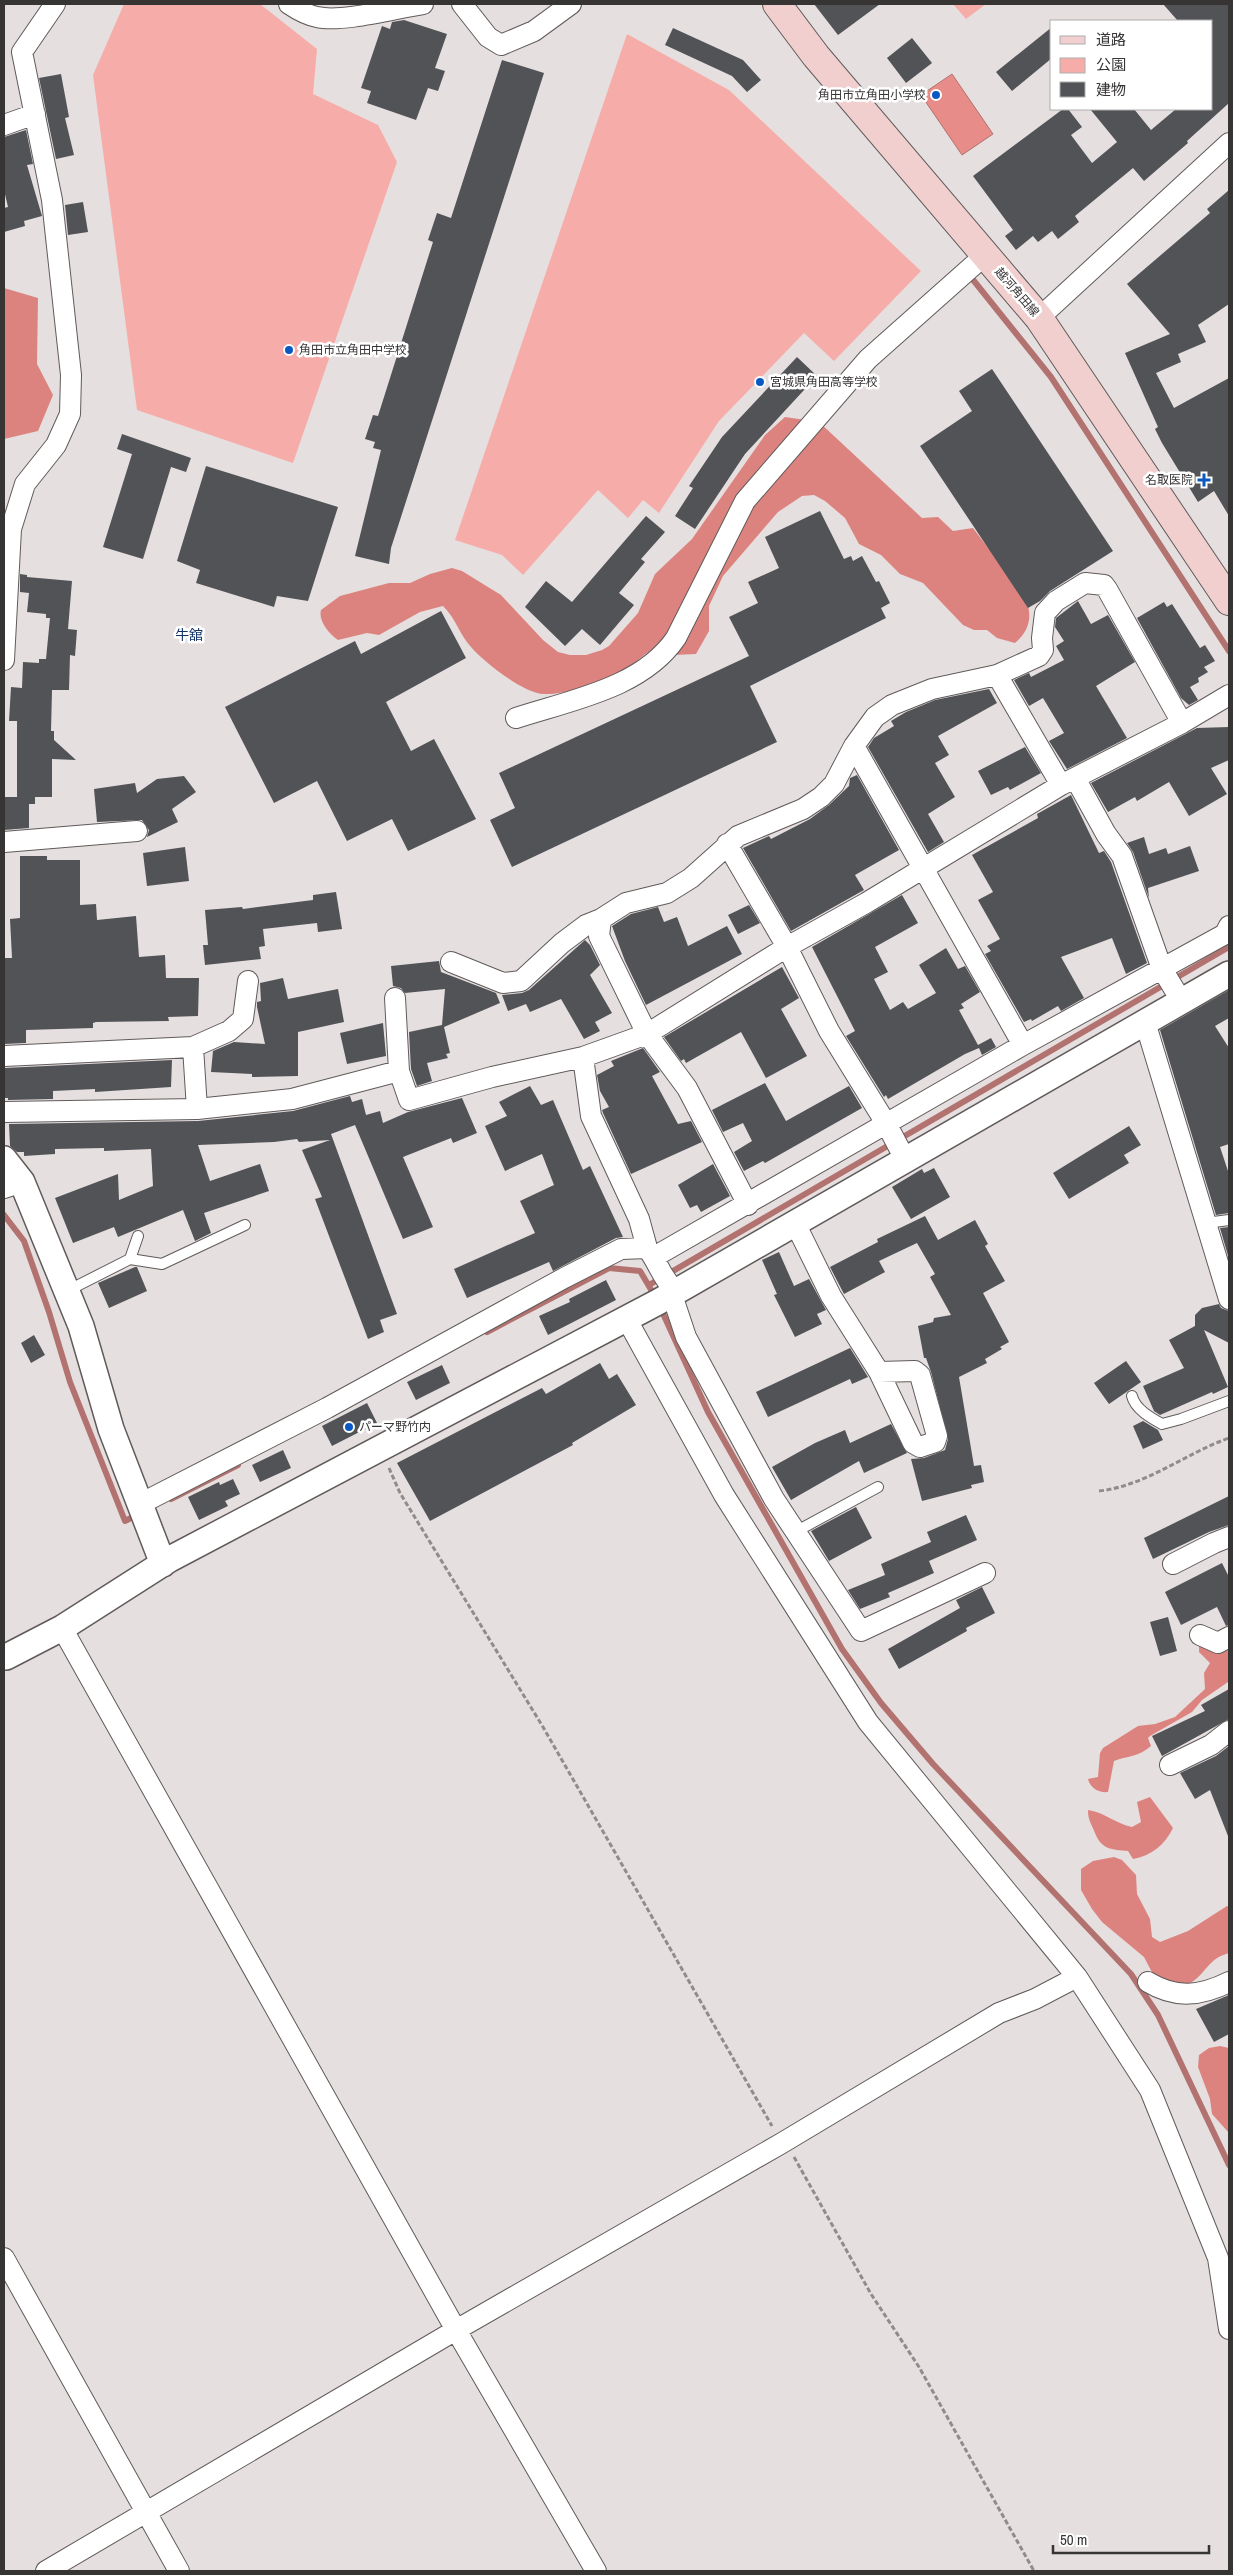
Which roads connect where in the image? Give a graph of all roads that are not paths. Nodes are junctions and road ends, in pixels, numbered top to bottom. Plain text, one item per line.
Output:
1 (55, 4) edge
2 (289, 4) edge
3 (423, 4) edge
4 (462, 4) edge
5 (571, 4) edge
6 (777, 4) edge
7 (35, 114) junction
8 (4, 125) edge
9 (1229, 143) edge
10 (985, 255) junction
11 (1039, 318) junction
12 (7, 545) edge
13 (1229, 601) edge
14 (4, 660) edge
15 (998, 675) junction
16 (1229, 695) edge
17 (516, 718) dead end
18 (1182, 723) junction
19 (854, 746) junction
20 (1068, 782) junction
21 (138, 831) dead end
22 (4, 842) edge
23 (727, 844) junction
24 (924, 867) junction
25 (601, 919) junction
26 (1229, 926) edge
27 (787, 947) junction
28 (451, 962) dead end
29 (1162, 969) junction
30 (1229, 974) edge
31 (248, 980) dead end
32 (395, 998) dead end
33 (1182, 1002) junction
34 (1145, 1022) junction
35 (647, 1034) junction
36 (1023, 1045) junction
37 (193, 1047) junction
38 (4, 1056) edge
39 (583, 1057) junction
40 (399, 1071) junction
41 (197, 1109) junction
42 (4, 1112) edge
43 (887, 1125) junction
44 (4, 1159) edge
45 (906, 1161) junction
46 (13, 1185) edge
47 (748, 1205) junction
48 (1229, 1220) edge
49 (795, 1223) junction
50 (1206, 1223) junction
51 (245, 1225) dead end
52 (138, 1236) dead end
53 (651, 1253) junction
54 (130, 1259) junction
55 (67, 1291) junction
56 (674, 1292) junction
57 (1229, 1299) edge
58 (626, 1318) junction
59 (878, 1372) dead end
60 (1132, 1396) dead end
61 (1229, 1401) edge
62 (878, 1487) dead end
63 (140, 1504) junction
64 (795, 1532) junction
65 (1229, 1537) edge
66 (162, 1564) junction
67 (1173, 1564) dead end
68 (985, 1573) dead end
69 (62, 1628) junction
70 (1200, 1635) dead end
71 (1229, 1637) edge
72 (5, 1658) edge
73 (1229, 1731) edge
74 (1170, 1766) dead end
75 (1076, 1977) junction
76 (1148, 1982) dead end
77 (1229, 1982) edge
78 (4, 2258) edge
79 (1229, 2329) edge
80 (456, 2330) junction
81 (145, 2513) junction
82 (46, 2571) edge
83 (179, 2571) edge
84 (596, 2571) edge

1 - 7 street
2 - 3 street
4 - 5 street
6 - 10 main road, 越河角田線
7 - 8 street
7 - 12 street
9 - 11 street
10 - 11 main road, 越河角田線
10 - 17 street
11 - 13 main road, 越河角田線
12 - 14 street
15 - 18 street
15 - 19 street
15 - 20 street
16 - 18 street
18 - 20 street
19 - 23 street
19 - 24 street
20 - 24 street
20 - 29 street
21 - 22 street
23 - 25 street
23 - 27 street
24 - 27 street
24 - 36 street
25 - 28 street
25 - 35 street
26 - 29 street
27 - 35 street
27 - 43 street
29 - 33 street
29 - 36 street
30 - 33 street
31 - 37 street
32 - 40 street
33 - 34 street
34 - 45 street
34 - 50 street
35 - 39 street
35 - 47 street
36 - 43 street
37 - 38 street
37 - 41 street
39 - 40 street
39 - 53 street
40 - 41 street
41 - 42 street
43 - 45 street
43 - 47 street
44 - 46 street
45 - 49 street
46 - 55 street
47 - 53 street
48 - 50 lane
49 - 56 street
49 - 59 street
50 - 57 street
51 - 54 lane
52 - 54 lane
53 - 56 street
53 - 63 street
54 - 55 lane
55 - 63 street
56 - 58 street
56 - 64 street
58 - 66 street
58 - 75 street
60 - 61 lane
62 - 64 lane
63 - 66 street
64 - 68 street
65 - 67 street
66 - 69 street
69 - 72 street
69 - 80 street
70 - 71 street
73 - 74 street
75 - 79 street
75 - 80 street
76 - 77 street
78 - 81 street
80 - 81 street
80 - 84 street
81 - 82 street
81 - 83 street

